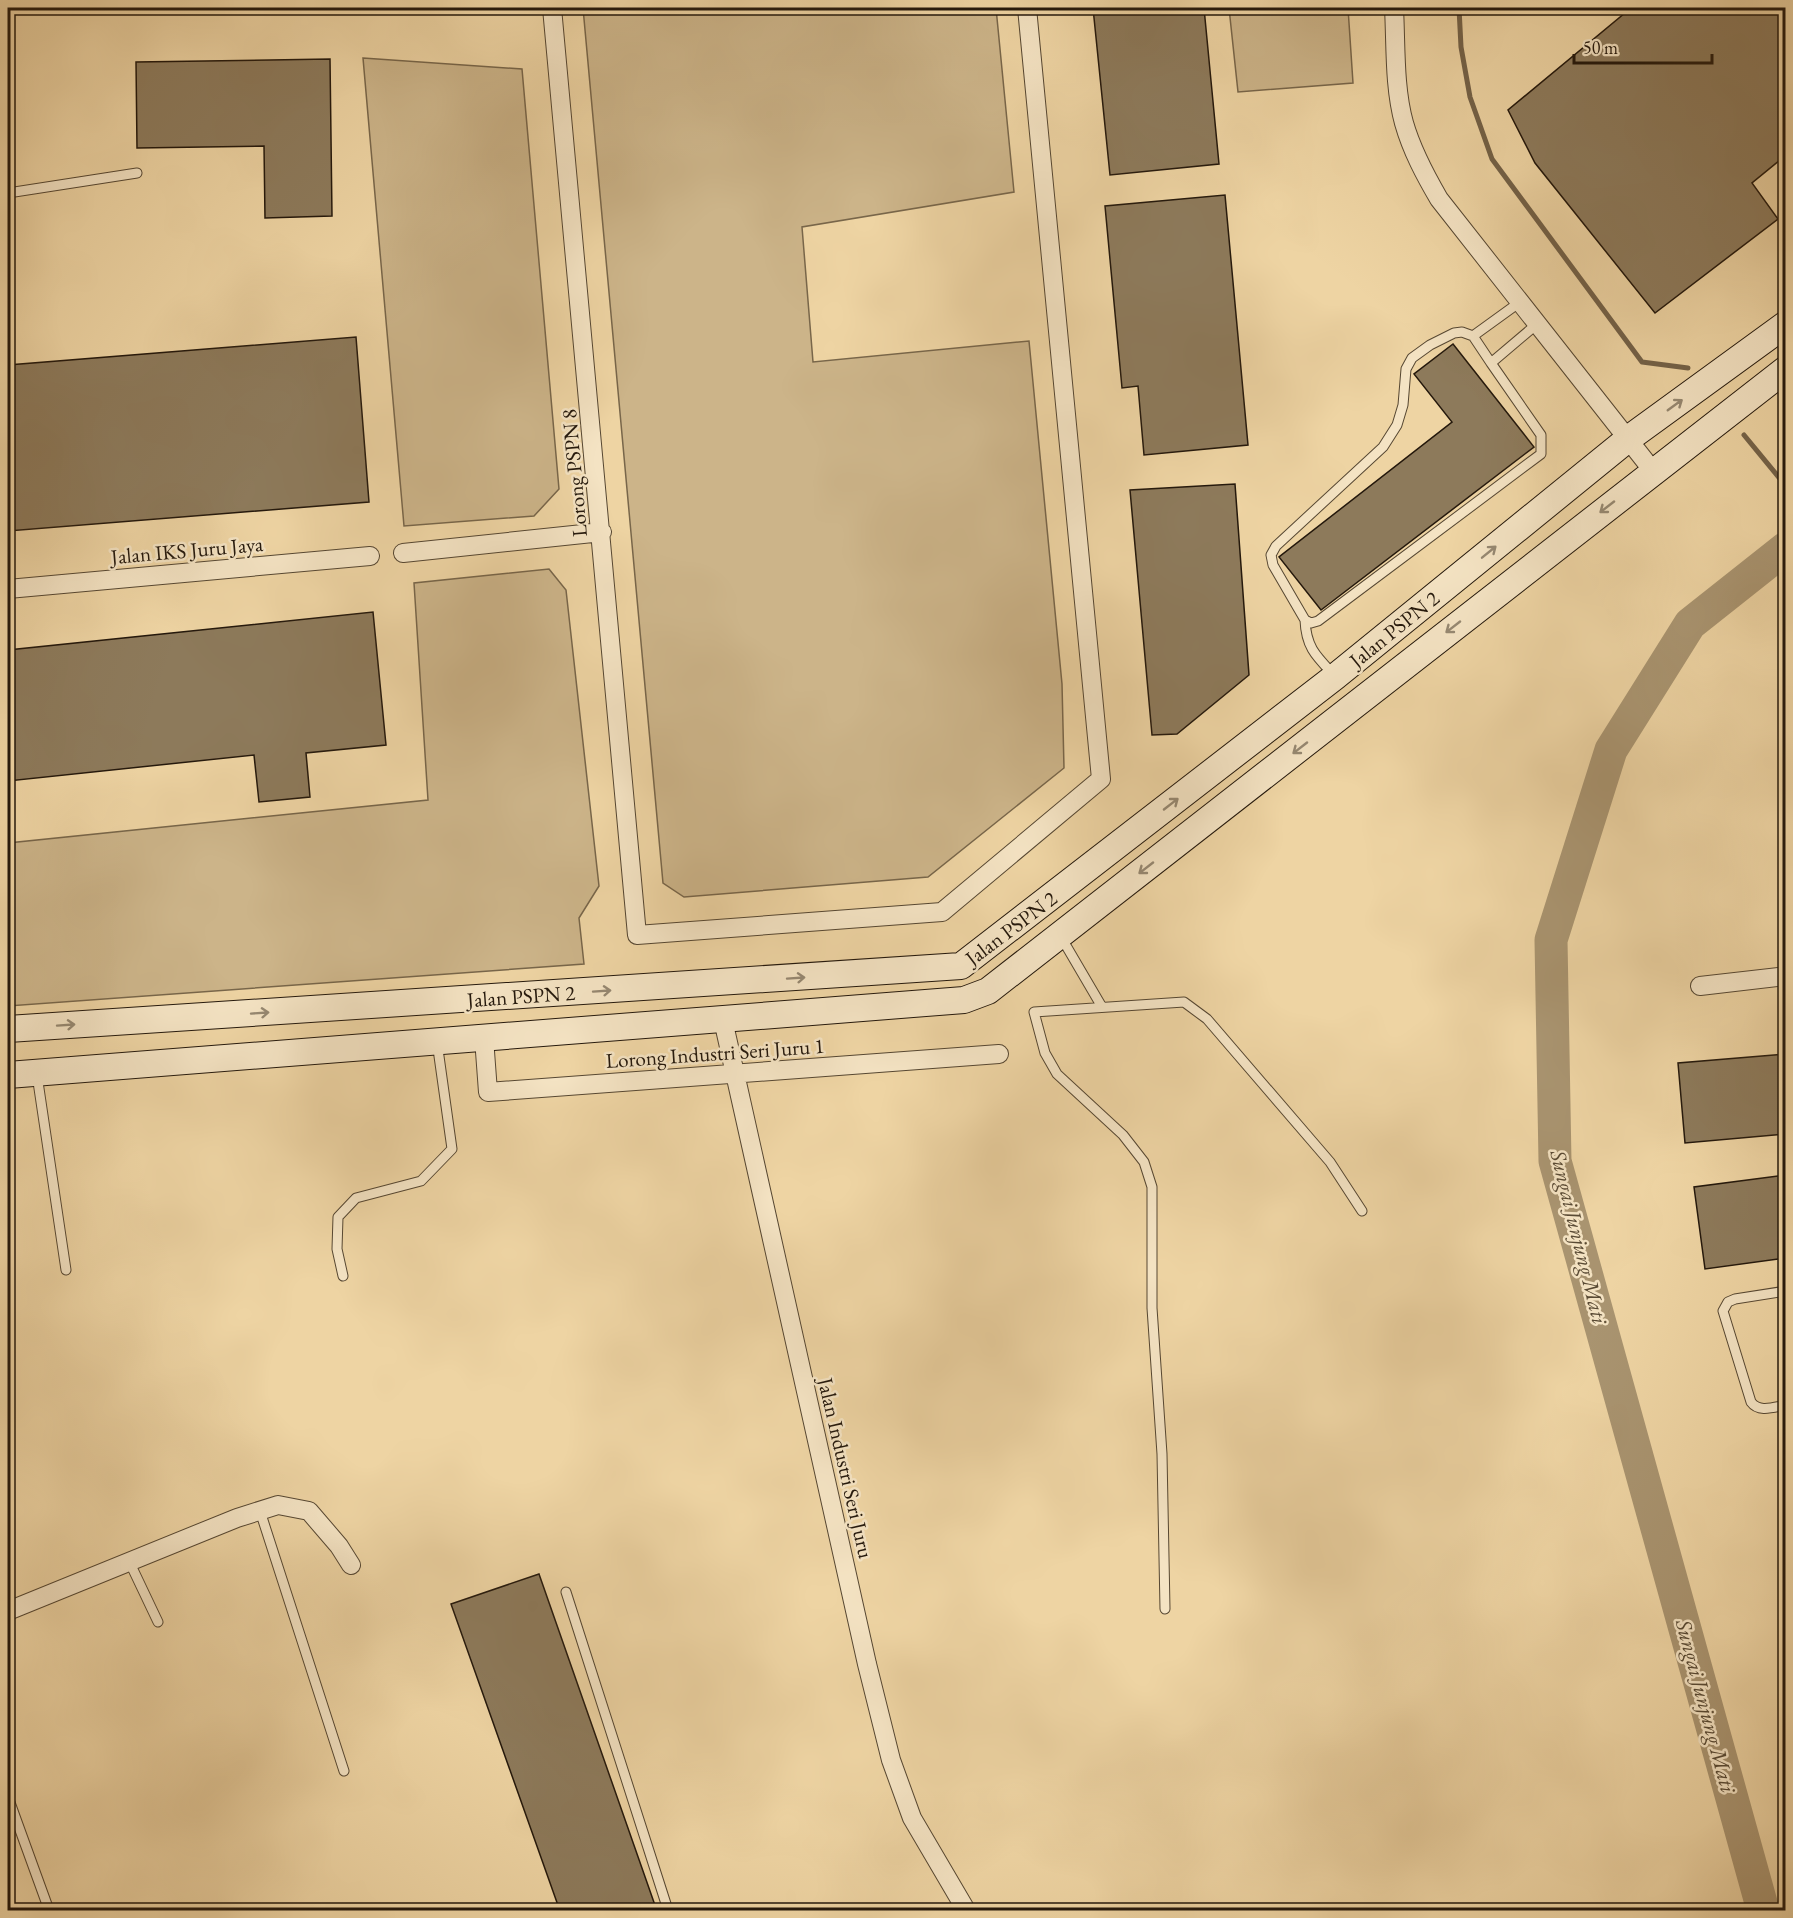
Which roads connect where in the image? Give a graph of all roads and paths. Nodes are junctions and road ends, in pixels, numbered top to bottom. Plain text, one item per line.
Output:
1 (552, 8) edge
2 (1028, 8) edge
3 (1394, 8) edge
4 (137, 173) dead end
5 (8, 193) edge
6 (1520, 302) junction
7 (1537, 324) junction
8 (1785, 324) edge
9 (1473, 336) junction
10 (1491, 363) junction
11 (1785, 369) edge
12 (1628, 439) junction
13 (1653, 471) junction
14 (602, 532) junction
15 (403, 553) dead end
16 (370, 556) dead end
17 (8, 589) edge
18 (1305, 620) junction
19 (1336, 676) junction
20 (1060, 935) junction
21 (1785, 976) edge
22 (1700, 986) dead end
23 (1102, 1007) junction
24 (723, 1020) junction
25 (8, 1029) edge
26 (484, 1038) junction
27 (437, 1042) junction
28 (999, 1054) dead end
29 (37, 1072) junction
30 (734, 1074) junction
31 (8, 1075) edge
32 (1362, 1211) dead end
33 (66, 1270) dead end
34 (343, 1276) dead end
35 (1785, 1291) edge
36 (1785, 1405) edge
37 (260, 1511) junction
38 (129, 1561) junction
39 (351, 1565) dead end
40 (566, 1592) dead end
41 (1165, 1609) dead end
42 (8, 1611) edge
43 (158, 1622) dead end
44 (344, 1771) dead end
45 (8, 1797) edge
46 (49, 1911) edge
47 (668, 1911) edge
48 (966, 1911) edge

1 - 14 street, Lorong PSPN 8
2 - 14 street, Lorong PSPN 8
3 - 6 street
4 - 5 lane
6 - 7 street
6 - 9 lane
7 - 10 lane
7 - 12 street
12 -> 8 street, Jalan PSPN 2
9 - 10 lane
9 - 18 lane
10 - 18 lane
11 - 13 street, Jalan PSPN 2
12 - 13 street
19 -> 12 street, Jalan PSPN 2
13 -> 20 street, Jalan PSPN 2
14 - 15 street
16 - 17 street, Jalan IKS Juru Jaya
18 - 19 lane
25 -> 19 street, Jalan PSPN 2
20 - 23 lane
20 - 24 street, Jalan PSPN 2
21 - 22 street
23 - 32 lane
23 - 41 lane
24 - 26 street, Jalan PSPN 2
24 - 30 street, Jalan Industri Seri Juru
26 - 27 street, Jalan PSPN 2
26 - 30 street, Lorong Industri Seri Juru 1
27 - 29 street, Jalan PSPN 2
27 - 34 lane
28 - 30 street, Lorong Industri Seri Juru 1
29 - 31 street, Jalan PSPN 2
29 - 33 lane
30 - 48 street, Jalan Industri Seri Juru
35 - 36 lane
37 - 38 street
37 - 39 street
37 - 44 lane
38 - 42 street
38 - 43 lane
40 - 47 lane
45 - 46 lane

